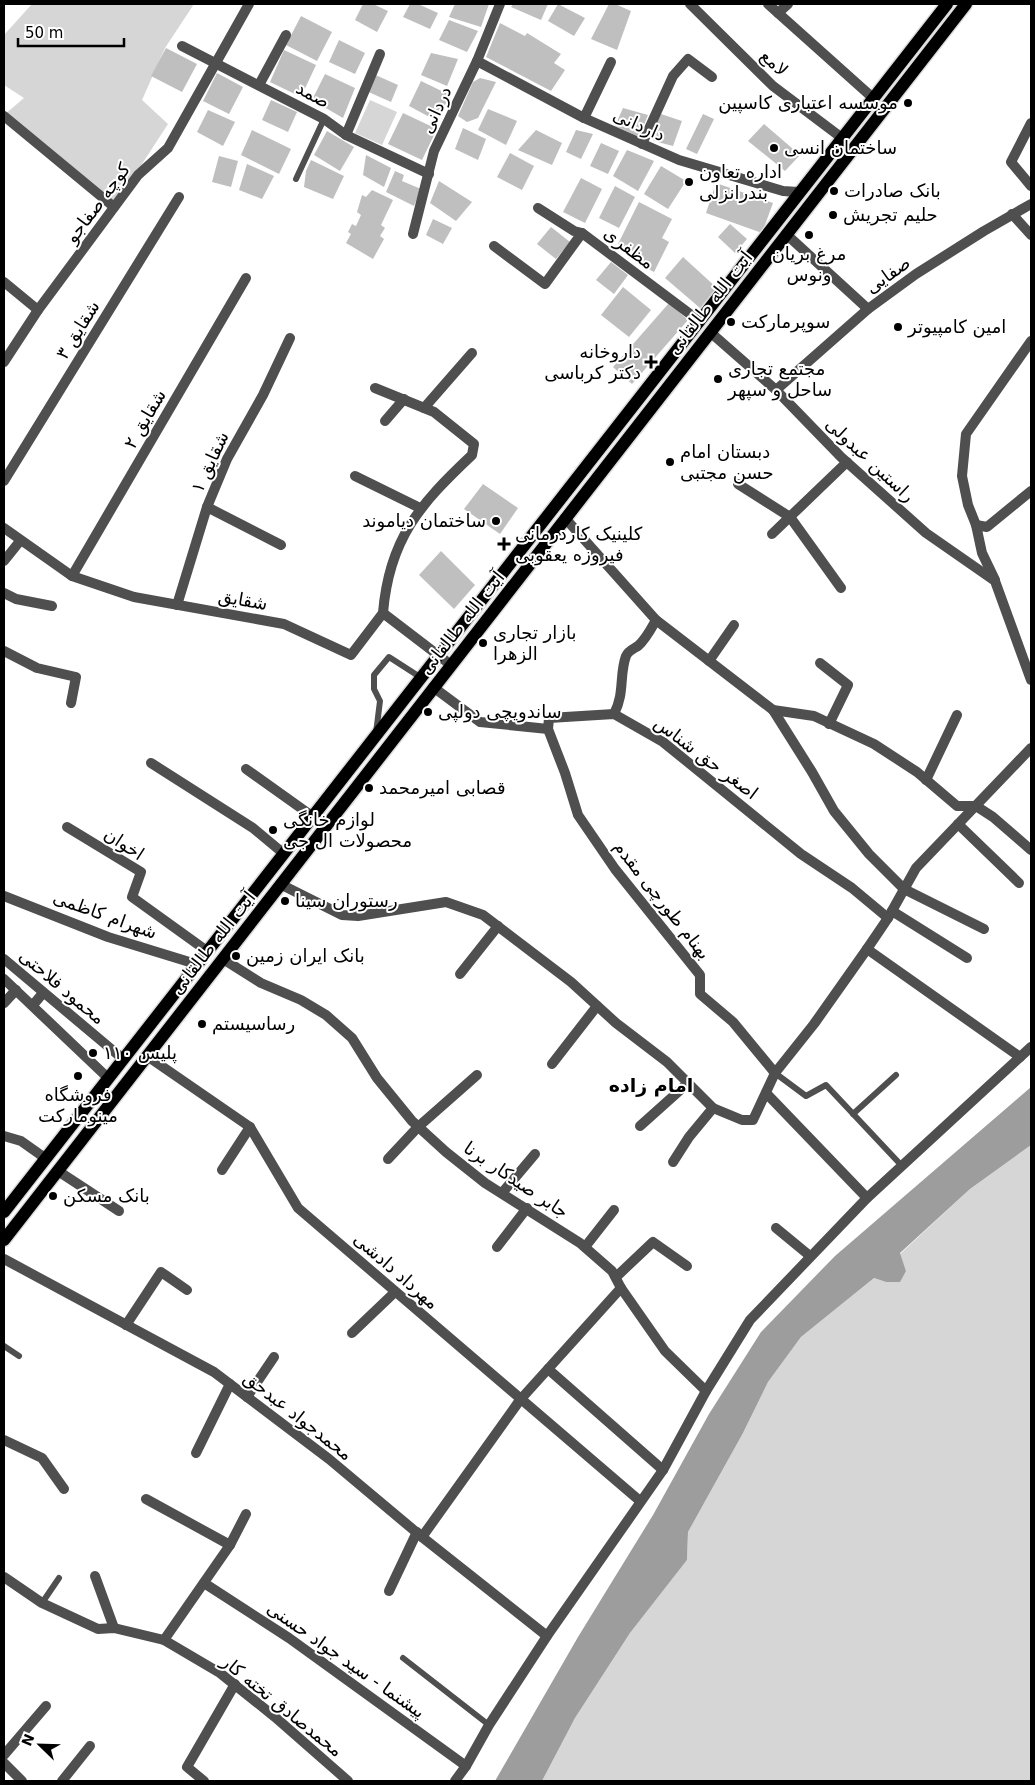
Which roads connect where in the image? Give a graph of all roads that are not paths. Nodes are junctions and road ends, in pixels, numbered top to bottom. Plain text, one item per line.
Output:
1 (249, 4) edge
2 (500, 4) edge
3 (690, 4) edge
4 (768, 4) edge
5 (788, 4) edge
6 (946, 4) edge
7 (966, 4) edge
8 (778, 13) junction
9 (286, 35) dead end
10 (182, 46) dead end
11 (380, 54) dead end
12 (476, 61) junction
13 (611, 62) dead end
14 (216, 63) junction
15 (712, 77) dead end
16 (259, 85) junction
17 (873, 98) junction
18 (4, 116) edge
19 (584, 118) junction
20 (324, 119) junction
21 (1031, 123) edge
22 (346, 135) junction
23 (842, 138) junction
24 (642, 144) junction
25 (429, 174) junction
26 (296, 179) dead end
27 (1031, 186) edge
28 (798, 192) junction
29 (179, 197) dead end
30 (1031, 204) edge
31 (114, 207) junction
32 (538, 208) dead end
33 (1012, 214) junction
34 (413, 234) dead end
35 (582, 234) junction
36 (786, 234) junction
37 (1031, 235) edge
38 (494, 246) dead end
39 (246, 278) dead end
40 (4, 282) edge
41 (868, 309) junction
42 (38, 310) junction
43 (698, 320) junction
44 (710, 332) junction
45 (290, 338) dead end
46 (1031, 341) edge
47 (472, 353) dead end
48 (4, 362) edge
49 (375, 388) dead end
50 (776, 390) junction
51 (404, 399) junction
52 (424, 408) junction
53 (386, 421) dead end
54 (847, 462) junction
55 (355, 476) dead end
56 (4, 481) edge
57 (738, 484) dead end
58 (1031, 491) edge
59 (207, 507) junction
60 (420, 508) junction
61 (790, 517) junction
62 (565, 518) junction
63 (976, 525) junction
64 (4, 528) edge
65 (772, 534) dead end
66 (20, 541) junction
67 (281, 545) dead end
68 (4, 561) edge
69 (72, 576) junction
70 (995, 581) junction
71 (841, 588) dead end
72 (4, 593) edge
73 (52, 606) dead end
74 (177, 606) junction
75 (383, 614) junction
76 (656, 620) junction
77 (734, 625) dead end
78 (4, 651) edge
79 (438, 655) junction
80 (709, 661) junction
81 (820, 663) dead end
82 (451, 665) junction
83 (420, 677) junction
84 (1031, 680) edge
85 (433, 687) junction
86 (71, 703) dead end
87 (773, 710) junction
88 (614, 714) junction
89 (957, 715) dead end
90 (830, 724) junction
91 (548, 729) junction
92 (376, 734) junction
93 (1031, 748) edge
94 (151, 763) dead end
95 (246, 769) dead end
96 (926, 780) junction
97 (976, 806) junction
98 (312, 816) junction
99 (958, 824) junction
100 (67, 827) dead end
101 (1031, 850) edge
102 (283, 853) junction
103 (1020, 883) dead end
104 (280, 884) junction
105 (904, 890) junction
106 (4, 896) edge
107 (890, 914) junction
108 (498, 926) junction
109 (984, 929) dead end
110 (867, 949) junction
111 (207, 951) junction
112 (967, 958) dead end
113 (4, 959) edge
114 (223, 959) junction
115 (196, 964) junction
116 (460, 974) dead end
117 (4, 979) edge
118 (16, 990) junction
119 (43, 993) junction
120 (4, 1003) edge
121 (33, 1005) junction
122 (597, 1006) junction
123 (1031, 1047) edge
124 (146, 1056) junction
125 (1020, 1057) junction
126 (123, 1059) junction
127 (552, 1064) dead end
128 (136, 1071) junction
129 (775, 1073) junction
130 (477, 1075) dead end
131 (896, 1075) dead end
132 (108, 1078) junction
133 (688, 1083) junction
134 (766, 1093) junction
135 (712, 1108) junction
136 (853, 1114) junction
137 (418, 1126) junction
138 (640, 1126) dead end
139 (250, 1127) junction
140 (4, 1136) edge
141 (535, 1154) dead end
142 (45, 1158) junction
143 (388, 1159) dead end
144 (673, 1162) dead end
145 (902, 1166) junction
146 (222, 1170) dead end
147 (58, 1171) junction
148 (502, 1193) junction
149 (867, 1198) junction
150 (527, 1208) junction
151 (614, 1210) dead end
152 (119, 1211) dead end
153 (4, 1212) edge
154 (776, 1228) dead end
155 (4, 1240) edge
156 (496, 1247) dead end
157 (584, 1247) junction
158 (810, 1256) junction
159 (4, 1259) edge
160 (687, 1266) dead end
161 (616, 1278) junction
162 (621, 1288) junction
163 (187, 1290) dead end
164 (395, 1292) junction
165 (126, 1325) junction
166 (352, 1333) dead end
167 (4, 1346) edge
168 (19, 1356) dead end
169 (274, 1357) dead end
170 (548, 1369) junction
171 (230, 1384) junction
172 (706, 1391) junction
173 (247, 1397) junction
174 (520, 1400) junction
175 (4, 1440) edge
176 (196, 1453) dead end
177 (663, 1470) junction
178 (64, 1489) dead end
179 (146, 1499) dead end
180 (640, 1501) junction
181 (246, 1514) dead end
182 (419, 1534) junction
183 (230, 1545) junction
184 (95, 1576) dead end
185 (4, 1577) edge
186 (59, 1578) dead end
187 (204, 1583) junction
188 (389, 1591) dead end
189 (42, 1603) junction
190 (114, 1628) junction
191 (547, 1636) junction
192 (164, 1640) junction
193 (403, 1658) dead end
194 (235, 1684) junction
195 (46, 1706) dead end
196 (489, 1725) junction
197 (90, 1746) dead end
198 (4, 1755) edge
199 (4, 1763) edge
200 (466, 1766) junction
201 (22, 1781) edge
202 (62, 1781) edge
203 (204, 1781) edge
204 (348, 1781) edge
205 (455, 1781) edge

1 - 14 street, کوچه صفاجو
2 - 12 street, دردانی
3 - 23 street, لامع
4 - 8 street
5 - 8 street
6 - 17 main road, آیت الله طالقانی
7 - 36 main road, آیت الله طالقانی
8 - 17 street
9 - 16 street
10 - 14 street, صمد
11 - 22 street
12 - 19 street, داردانی
12 - 25 street, دردانی
13 - 19 street
14 - 16 street, صمد
14 - 31 street, کوچه صفاجو
15 - 24 street
16 - 20 street, صمد
17 - 23 main road, آیت الله طالقانی
18 - 31 street
19 - 24 street, داردانی
20 - 22 street, صمد
20 - 26 lane
21 - 27 street
22 - 25 street, صمد
23 - 28 main road, آیت الله طالقانی
24 - 28 street, داردانی
25 - 34 street, دردانی
28 - 43 main road, آیت الله طالقانی
29 - 56 street, شقایق ۳
30 - 33 street, صفایی
31 - 42 street, کوچه صفاجو
32 - 35 street, مظفری
33 - 37 street
33 - 41 street, صفایی
35 - 38 street
35 - 43 street, مظفری
36 - 41 street
36 - 44 main road, آیت الله طالقانی
39 - 69 street, شقایق ۲
40 - 42 street
41 - 50 street, صفایی
42 - 48 street, کوچه صفاجو
43 - 79 main road, آیت الله طالقانی
44 - 50 street, راستین عبدولی
44 - 62 main road, آیت الله طالقانی
45 - 59 street, شقایق ۱
46 - 63 street
47 - 52 street
49 - 51 street
50 - 54 street, راستین عبدولی
51 - 52 street
51 - 53 street
52 - 60 street
54 - 61 street
54 - 70 street, راستین عبدولی
55 - 60 street
57 - 61 street
58 - 63 street
59 - 67 street
59 - 74 street, شقایق ۱
60 - 75 street
61 - 65 street
61 - 71 street
62 - 76 street
62 - 82 main road, آیت الله طالقانی
63 - 70 street
64 - 66 street, شقایق
66 - 68 street
66 - 69 street, شقایق
69 - 74 street, شقایق
70 - 84 street
72 - 73 street
74 - 75 street, شقایق
75 - 79 street
76 - 80 street
76 - 88 street
77 - 80 street
78 - 86 street
79 - 82 street
79 - 83 main road, آیت الله طالقانی
80 - 87 street
81 - 90 street
82 - 85 main road, آیت الله طالقانی
83 - 85 main road
83 - 92 main road, آیت الله طالقانی
83 - 92 lane
85 - 91 street
85 - 104 main road, آیت الله طالقانی
87 - 90 street
87 - 105 street
88 - 91 street
88 - 107 street, اصغر حق شناس
89 - 96 street
90 - 96 street
91 - 129 street, بهنام طورچی مقدم
92 - 98 main road, آیت الله طالقانی
93 - 97 street
94 - 102 street
95 - 98 street
96 - 97 street
97 - 99 street
97 - 101 street
98 - 102 main road, آیت الله طالقانی
99 - 103 street
99 - 105 street
100 - 111 street, اخوان
102 - 111 main road, آیت الله طالقانی
104 - 108 street
104 - 114 main road, آیت الله طالقانی
105 - 107 street
105 - 109 street
106 - 115 street, شهرام کاظمی
107 - 110 street
107 - 112 street, اصغر حق شناس
108 - 116 street
108 - 122 street
110 - 125 street
110 - 129 street
111 - 115 main road, آیت الله طالقانی
113 - 119 street, محمود فلاحتی
114 - 124 main road, آیت الله طالقانی
114 - 137 street, جابر صیدکار برنا
115 - 126 main road, آیت الله طالقانی
117 - 118 street, محمود فلاحتی
118 - 120 street
118 - 121 street, محمود فلاحتی
119 - 121 street
119 - 126 street, محمود فلاحتی
121 - 132 street, محمود فلاحتی
122 - 127 street
122 - 133 street
123 - 125 street
124 - 128 main road, آیت الله طالقانی
124 - 139 street, مهرداد دادشی
125 - 145 street
126 - 128 main road
126 - 132 main road, آیت الله طالقانی
128 - 147 main road, آیت الله طالقانی
129 - 134 street
129 - 136 lane
130 - 137 street
131 - 136 lane
132 - 142 main road, آیت الله طالقانی
133 - 135 street
133 - 138 street
134 - 135 street
134 - 149 street
135 - 144 street
136 - 145 lane
137 - 143 street
137 - 148 street, جابر صیدکار برنا
139 - 146 street
139 - 164 street, مهرداد دادشی
140 - 142 street
141 - 148 street
142 - 153 main road, آیت الله طالقانی
145 - 149 street
147 - 152 street
147 - 155 main road, آیت الله طالقانی
148 - 150 street, جابر صیدکار برنا
149 - 158 street
150 - 156 street
150 - 157 street, جابر صیدکار برنا
151 - 157 street
154 - 158 street
157 - 161 street, جابر صیدکار برنا
158 - 172 street
159 - 165 street, محمدجواد عبدحق
160 - 161 street
161 - 162 street, جابر صیدکار برنا
162 - 170 street
162 - 172 street, جابر صیدکار برنا
163 - 165 street
164 - 166 street
164 - 174 street, مهرداد دادشی
165 - 171 street, محمدجواد عبدحق
167 - 168 lane
169 - 173 street
170 - 174 street
170 - 177 street
171 - 173 street, محمدجواد عبدحق
171 - 176 street
172 - 177 street
173 - 182 street, محمدجواد عبدحق
174 - 180 street, مهرداد دادشی
174 - 182 street
175 - 178 street
177 - 180 street
179 - 183 street
180 - 191 street
181 - 183 street
182 - 188 street
182 - 191 street, محمدجواد عبدحق
183 - 187 street
184 - 190 street
185 - 189 street, محمدصادق تخته کار
186 - 189 lane
187 - 192 street
187 - 200 street, پیشنما - سید جواد حسنی
189 - 190 street, محمدصادق تخته کار
190 - 192 street, محمدصادق تخته کار
191 - 196 street
192 - 194 street, محمدصادق تخته کار
193 - 196 lane
194 - 203 street
194 - 204 street, محمدصادق تخته کار
195 - 198 street
196 - 200 street
197 - 202 street
199 - 201 street
200 - 205 street

